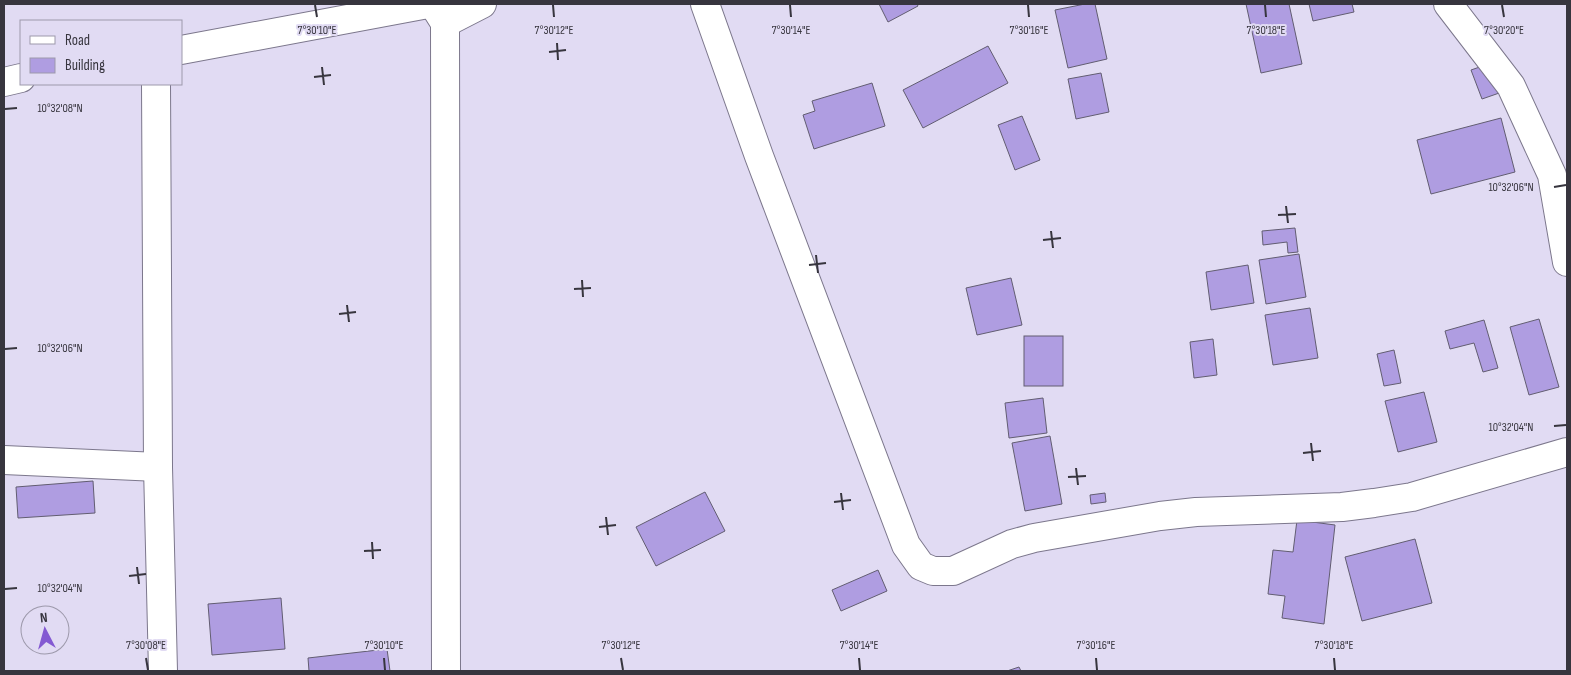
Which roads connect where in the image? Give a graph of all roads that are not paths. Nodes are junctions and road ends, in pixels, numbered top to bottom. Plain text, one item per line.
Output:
1 (482, 4) edge
2 (705, 4) edge
3 (1448, 4) edge
4 (436, 10) edge
5 (182, 50) edge
6 (20, 78) edge
7 (4, 82) edge
8 (156, 85) edge
9 (1560, 169) edge
10 (1567, 262) edge
11 (1567, 452) edge
12 (4, 460) edge
13 (158, 467) junction
14 (163, 671) edge
15 (446, 671) edge

1 - 4 street
2 - 11 street
3 - 9 street
4 - 5 street
4 - 15 street
6 - 7 street
8 - 13 street
9 - 10 street
12 - 13 street
13 - 14 street

